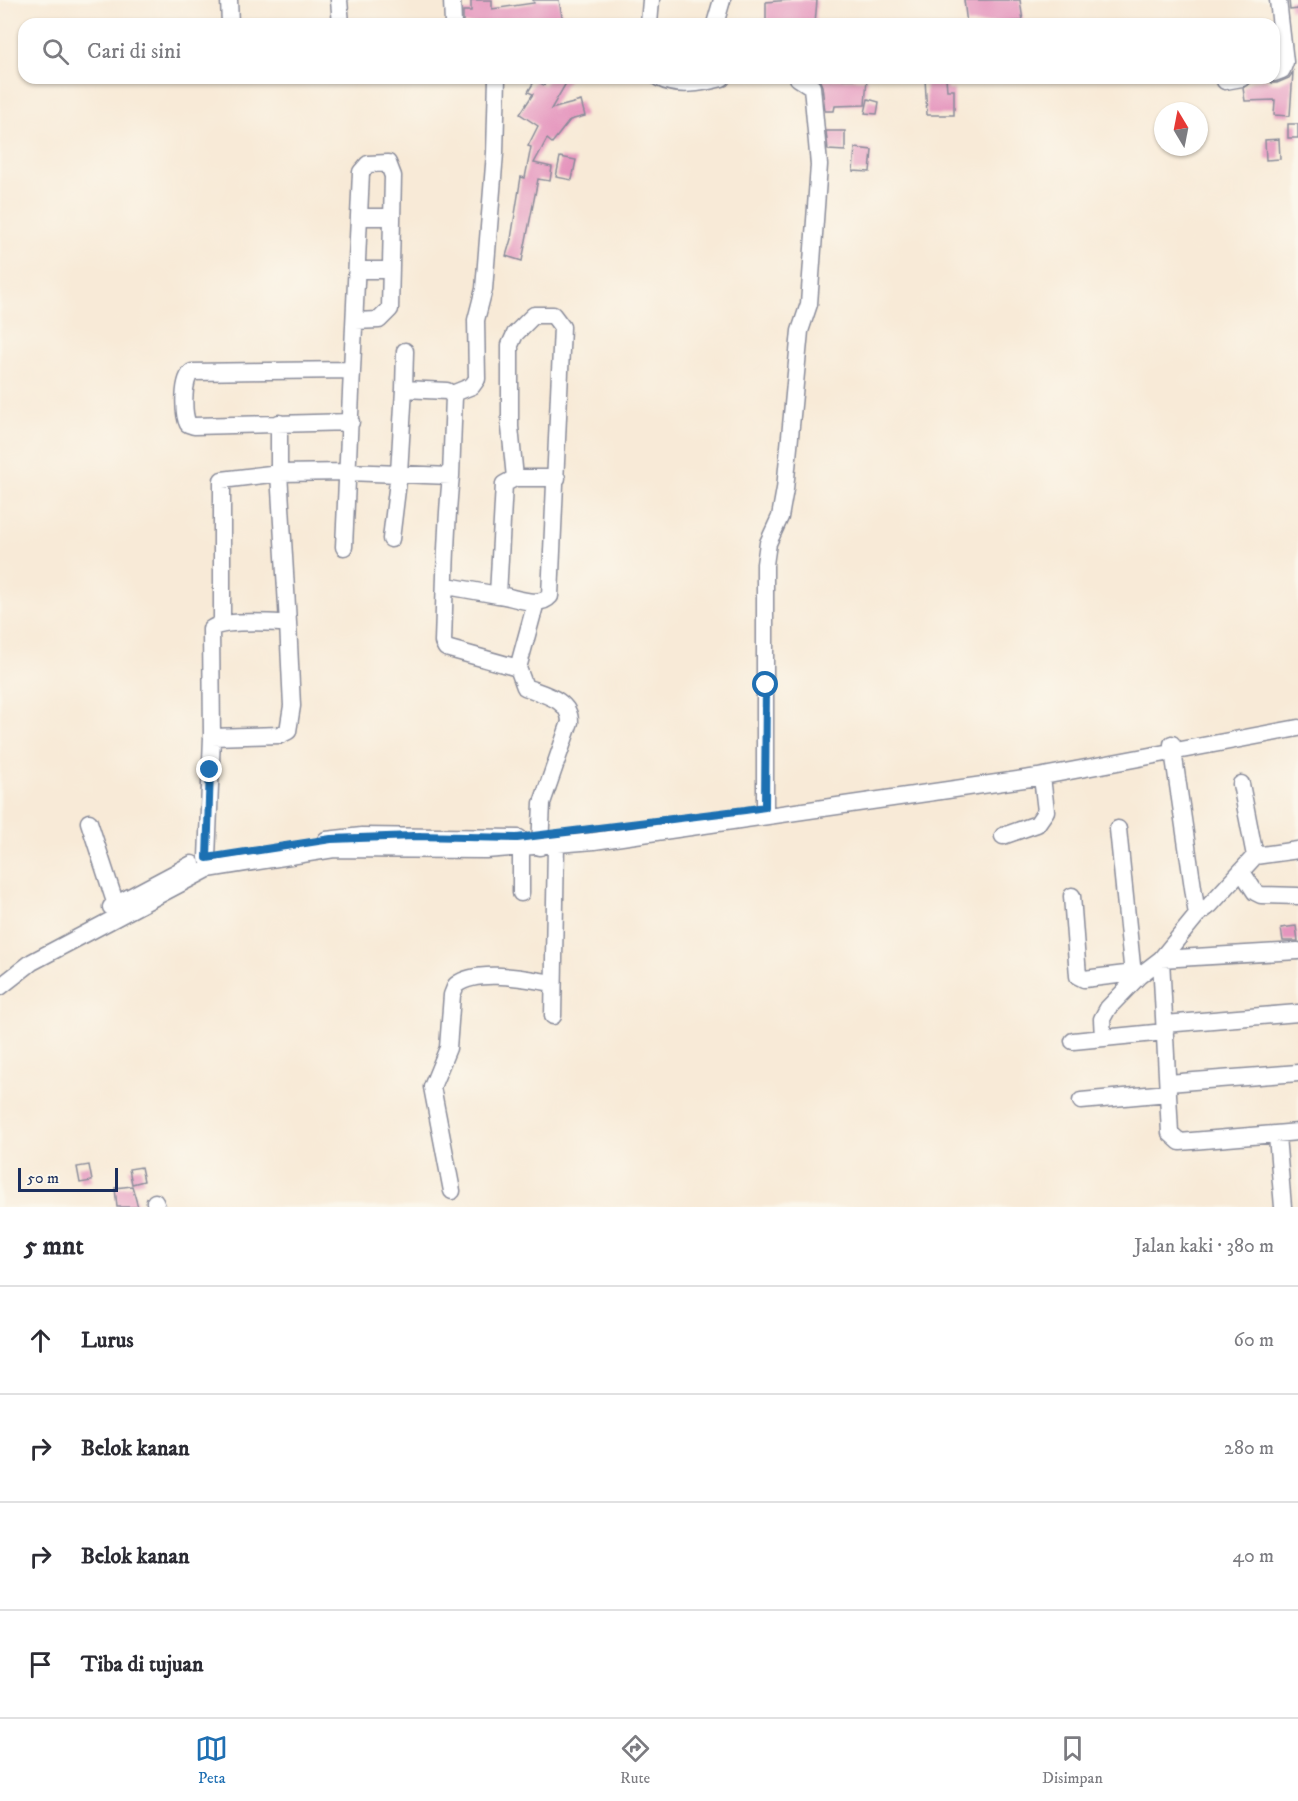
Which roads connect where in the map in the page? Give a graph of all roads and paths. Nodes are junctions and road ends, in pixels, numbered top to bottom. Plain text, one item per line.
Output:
1 (229, 0) edge
2 (339, 0) edge
3 (452, 0) edge
4 (651, 0) edge
5 (722, 0) edge
6 (1278, 0) edge
7 (230, 18) edge
8 (340, 18) edge
9 (453, 18) edge
10 (650, 18) edge
11 (717, 18) edge
12 (1280, 71) edge
13 (497, 84) edge
14 (807, 84) edge
15 (361, 217) junction
16 (392, 217) junction
17 (358, 270) junction
18 (391, 270) junction
19 (355, 321) junction
20 (405, 351) dead end
21 (352, 370) junction
22 (404, 389) junction
23 (452, 394) junction
24 (351, 422) junction
25 (279, 423) junction
26 (347, 472) junction
27 (279, 473) junction
28 (399, 473) junction
29 (451, 476) junction
30 (515, 478) junction
31 (558, 478) junction
32 (391, 540) dead end
33 (344, 547) dead end
34 (447, 586) junction
35 (498, 595) junction
36 (536, 602) junction
37 (288, 623) junction
38 (222, 624) junction
39 (518, 668) junction
40 (1298, 718) edge
41 (1298, 728) edge
42 (212, 736) junction
43 (1173, 748) junction
44 (1042, 777) junction
45 (1241, 784) dead end
46 (860, 797) junction
47 (765, 807) junction
48 (89, 822) dead end
49 (1118, 829) dead end
50 (1003, 836) dead end
51 (545, 842) junction
52 (521, 849) junction
53 (1298, 850) edge
54 (1255, 856) junction
55 (207, 858) junction
56 (1242, 872) junction
57 (156, 889) junction
58 (521, 893) dead end
59 (1072, 896) dead end
60 (1298, 896) edge
61 (116, 905) junction
62 (1197, 915) junction
63 (1298, 951) edge
64 (1161, 959) junction
65 (0, 974) edge
66 (1136, 976) junction
67 (553, 983) junction
68 (0, 987) edge
69 (1298, 1013) edge
70 (553, 1016) dead end
71 (1165, 1028) junction
72 (1103, 1038) junction
73 (1073, 1041) dead end
74 (1298, 1073) edge
75 (1168, 1088) junction
76 (1082, 1101) dead end
77 (1298, 1132) edge
78 (1277, 1136) junction
79 (453, 1191) dead end
80 (1283, 1207) edge

1 - 7 street
2 - 8 street
3 - 9 street
4 - 10 street
5 - 11 street
6 - 12 street
13 - 23 street
14 - 47 street
15 - 16 street
15 - 16 street
15 - 17 street
16 - 18 street
17 - 18 street
17 - 19 street
18 - 19 street
19 - 21 street
20 - 22 street
21 - 24 street
21 - 25 street
22 - 23 street
22 - 28 street
23 - 29 street
24 - 25 street
24 - 26 street
25 - 27 street
26 - 27 street
26 - 28 street
26 - 33 street
27 - 37 street
27 - 38 street
28 - 29 street
28 - 32 street
29 - 34 street
30 - 31 street
30 - 31 street
30 - 35 street
31 - 36 street
34 - 35 street
34 - 39 street
35 - 36 street
36 - 39 street
37 - 38 street
37 - 42 street
38 - 42 street
39 - 51 street
40 - 43 street
41 - 43 street
42 - 55 street
43 - 44 street
43 - 46 street
43 - 62 street
44 - 46 street
44 - 50 street
45 - 54 street
46 - 47 street
46 - 51 street
47 - 51 street
48 - 61 street
49 - 66 street
51 - 52 street
51 - 55 street
51 - 67 street
52 - 57 street
52 - 58 street
53 - 54 street
54 - 56 street
55 - 57 street
56 - 60 street
56 - 62 street
57 - 61 street
57 - 68 street
59 - 66 street
61 - 65 street
62 - 64 street
63 - 64 street
64 - 66 street
64 - 71 street
66 - 72 street
67 - 70 street
67 - 79 street
69 - 71 street
71 - 72 street
71 - 75 street
72 - 73 street
74 - 75 street
75 - 76 street
75 - 78 street
77 - 78 street
78 - 80 street

